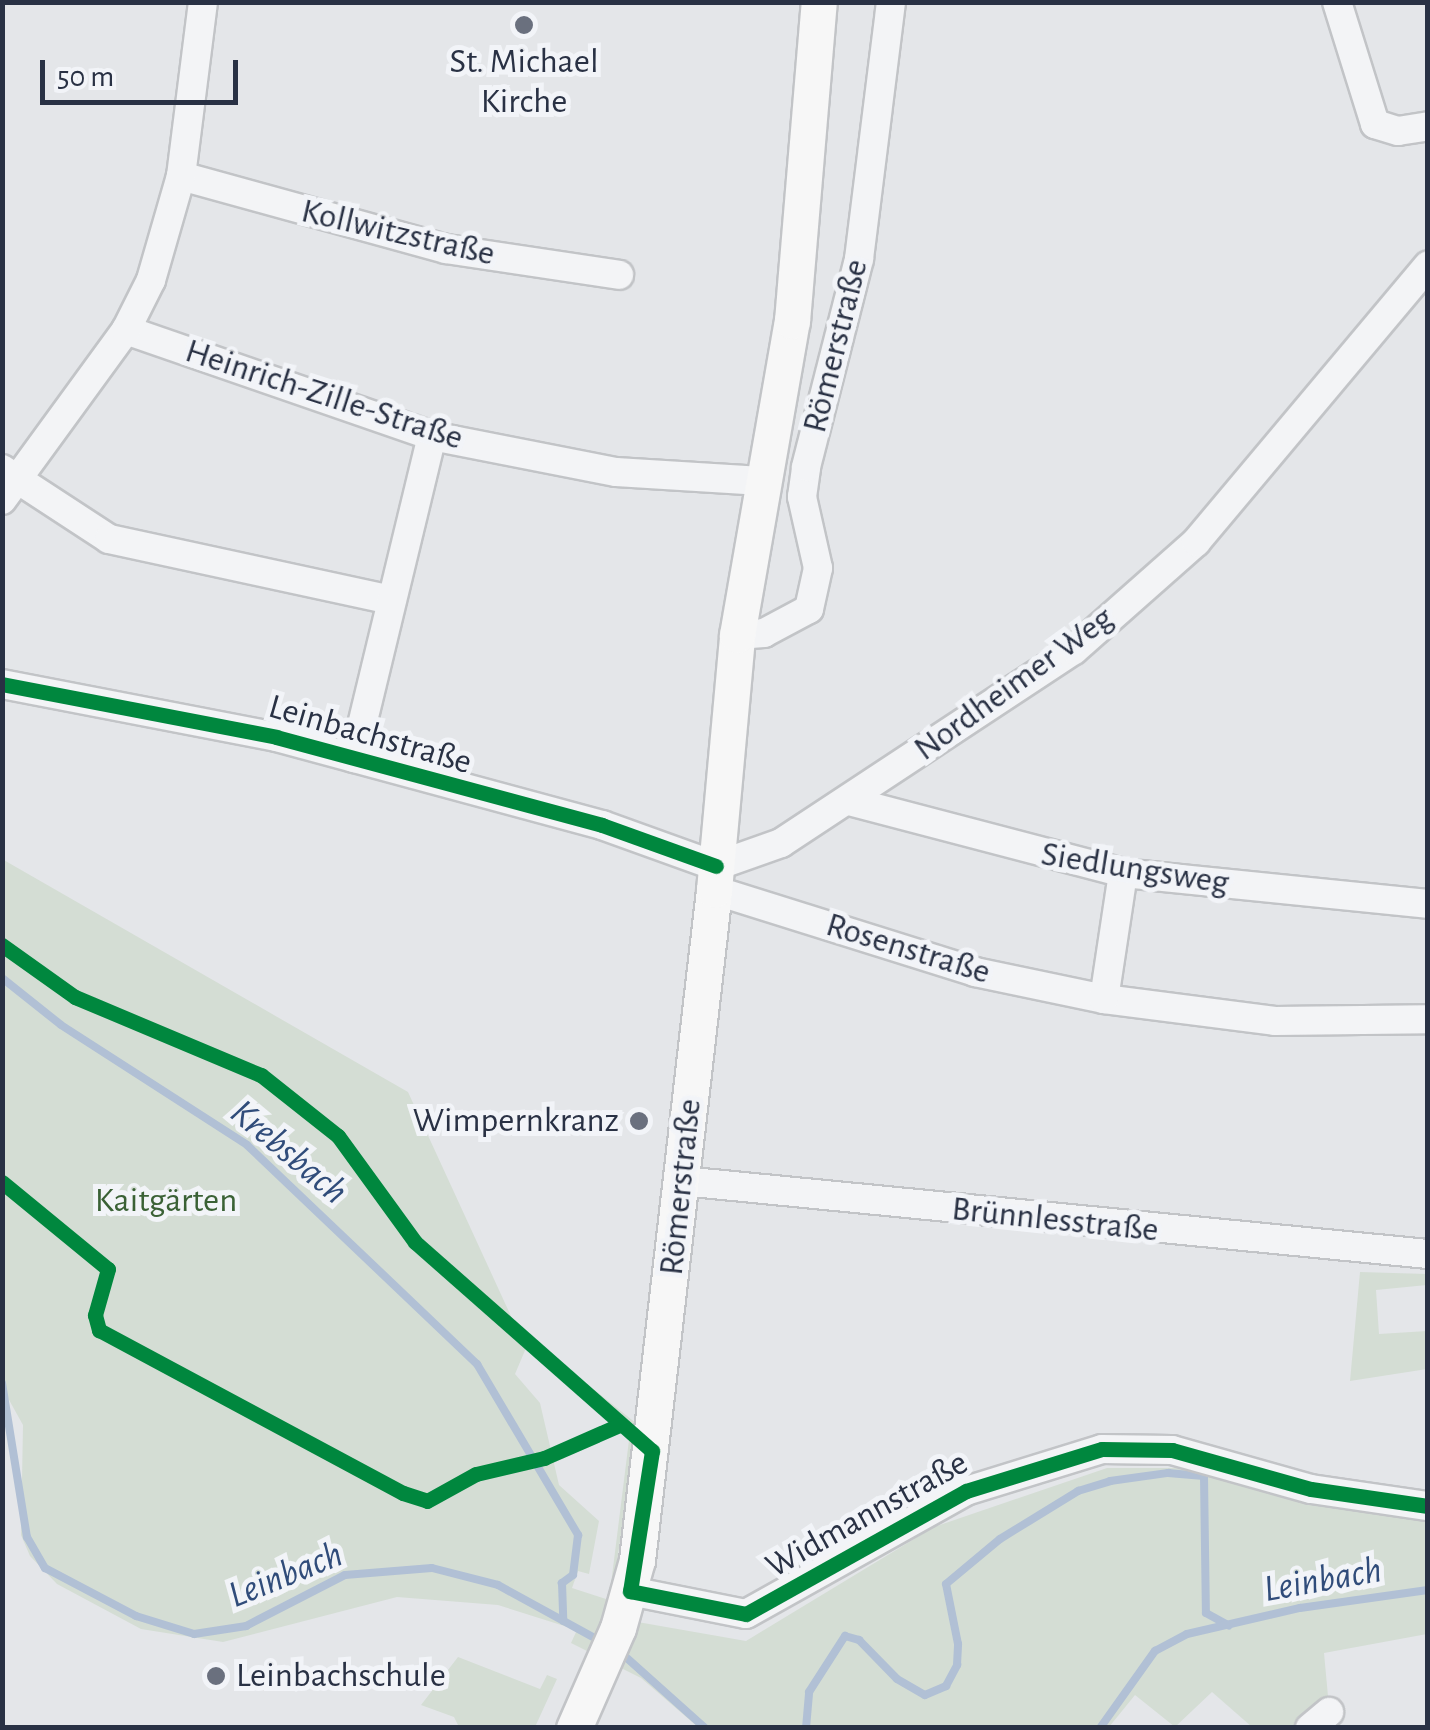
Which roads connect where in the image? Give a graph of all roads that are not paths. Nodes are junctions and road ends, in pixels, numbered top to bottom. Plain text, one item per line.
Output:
1 (203, 2) edge
2 (820, 2) edge
3 (891, 2) edge
4 (1338, 2) edge
5 (1428, 126) edge
6 (181, 176) junction
7 (1428, 266) edge
8 (618, 274) dead end
9 (126, 330) junction
10 (432, 436) junction
11 (762, 482) junction
12 (8, 483) edge
13 (391, 600) junction
14 (736, 635) junction
15 (2, 684) edge
16 (354, 758) junction
17 (849, 801) junction
18 (1123, 873) junction
19 (715, 878) junction
20 (1428, 904) edge
21 (1104, 999) junction
22 (1428, 1019) edge
23 (682, 1181) junction
24 (1428, 1254) edge
25 (1428, 1506) edge
26 (630, 1591) junction
27 (574, 1728) edge

1 - 6 street
2 - 11 main road, Römerstraße
3 - 14 street, Römerstraße
4 - 5 street
6 - 8 street, Kollwitzstraße
6 - 9 street
7 - 17 street, Nordheimer Weg
9 - 10 street, Heinrich-Zille-Straße
9 - 12 street
10 - 11 street, Heinrich-Zille-Straße
10 - 13 street
11 - 14 main road, Römerstraße
12 - 13 street
13 - 16 street
14 - 19 main road, Römerstraße
15 - 16 street, Leinbachstraße
16 - 19 street, Leinbachstraße
17 - 18 street, Siedlungsweg
17 - 19 street, Nordheimer Weg
18 - 20 street, Siedlungsweg
18 - 21 street
19 - 21 street, Rosenstraße
19 - 23 main road, Römerstraße
21 - 22 street, Rosenstraße
23 - 24 street, Brünnlesstraße
23 - 26 main road, Römerstraße
25 - 26 street, Widmannstraße
26 - 27 main road, Römerstraße

